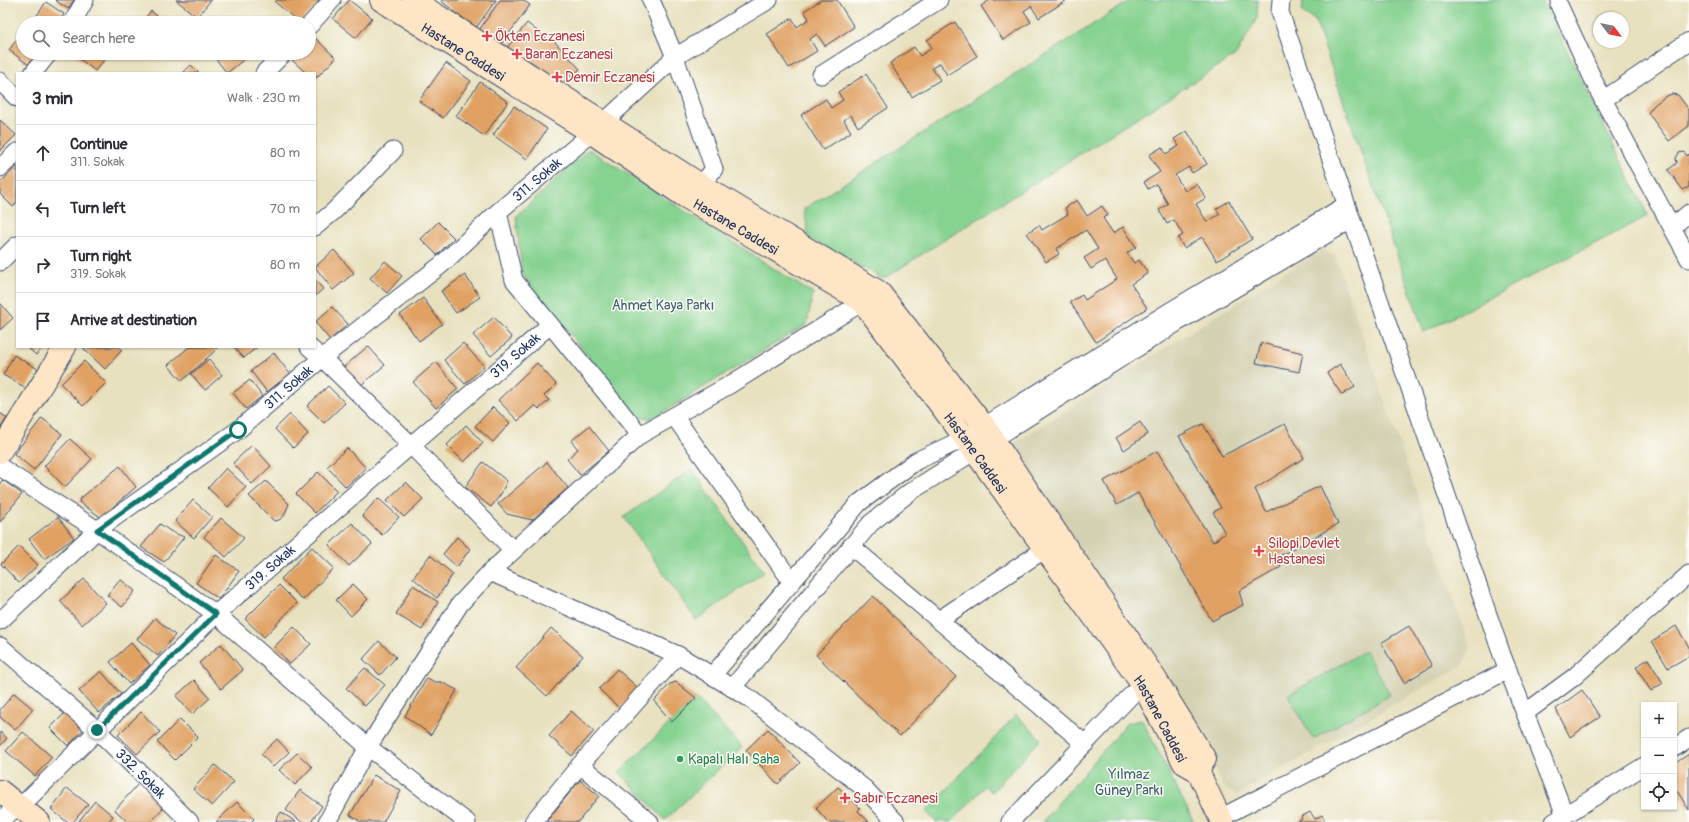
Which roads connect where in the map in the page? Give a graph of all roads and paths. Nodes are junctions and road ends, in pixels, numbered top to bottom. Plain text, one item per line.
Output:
1 (85, 0) edge
2 (332, 0) edge
3 (381, 0) edge
4 (413, 0) edge
5 (651, 0) edge
6 (769, 0) edge
7 (939, 0) edge
8 (1281, 0) edge
9 (1559, 5) dead end
10 (76, 16) edge
11 (316, 18) edge
12 (1689, 41) edge
13 (674, 57) junction
14 (43, 60) edge
15 (277, 60) edge
16 (34, 72) edge
17 (265, 72) edge
18 (821, 75) dead end
19 (0, 81) edge
20 (16, 95) edge
21 (1603, 100) junction
22 (598, 127) junction
23 (393, 151) dead end
24 (16, 153) edge
25 (0, 168) edge
26 (693, 190) junction
27 (1346, 204) junction
28 (498, 212) junction
29 (1689, 213) edge
30 (1351, 220) junction
31 (316, 226) edge
32 (1672, 227) junction
33 (16, 246) edge
34 (1689, 259) edge
35 (0, 262) edge
36 (870, 297) junction
37 (550, 325) junction
38 (64, 348) edge
39 (310, 348) edge
40 (322, 358) junction
41 (674, 416) junction
42 (989, 432) junction
43 (640, 435) junction
44 (969, 444) junction
45 (411, 445) junction
46 (0, 452) edge
47 (0, 467) edge
48 (97, 530) junction
49 (851, 546) junction
50 (1045, 549) junction
51 (513, 550) junction
52 (490, 572) junction
53 (1689, 574) edge
54 (792, 582) junction
55 (216, 614) junction
56 (939, 620) junction
57 (0, 621) edge
58 (0, 646) edge
59 (678, 655) junction
60 (1508, 670) junction
61 (712, 676) junction
62 (1149, 681) junction
63 (732, 688) junction
64 (1525, 713) junction
65 (97, 730) junction
66 (1689, 738) edge
67 (1085, 744) junction
68 (368, 746) junction
69 (1677, 746) edge
70 (580, 765) junction
71 (1641, 768) edge
72 (0, 791) edge
73 (20, 807) junction
74 (1559, 819) edge
75 (1221, 820) edge
76 (0, 821) edge
77 (39, 822) edge
78 (190, 822) edge
79 (327, 822) edge
80 (467, 822) edge
81 (533, 822) edge
82 (650, 822) edge
83 (896, 822) edge
84 (1010, 822) edge

1 - 10 street
2 - 11 street
3 - 22 main road, Hastane Caddesi
4 - 22 main road, Hastane Caddesi
5 - 13 street
6 - 13 street, 311. Sokak
7 - 18 street
8 - 27 street
9 - 21 street
12 - 21 street
13 - 22 street, 311. Sokak
13 - 26 street
14 - 16 street
15 - 17 street
19 - 20 street
21 - 32 street
22 - 26 main road, Hastane Caddesi
22 - 28 street, 311. Sokak
23 - 31 street
24 - 25 street
26 - 36 main road, Hastane Caddesi
27 - 30 street
27 - 42 street
28 - 37 street
28 - 40 street, 311. Sokak
29 - 32 street
30 - 42 street
30 - 60 street
32 - 34 street
33 - 35 street
36 - 41 street
36 - 42 main road, Hastane Caddesi
36 - 44 main road, Hastane Caddesi
37 - 43 street
37 - 45 street, 319. Sokak
38 - 46 main road
39 - 40 street
40 - 45 street
40 - 48 street, 311. Sokak
41 - 43 street
41 - 54 street
42 - 44 street
42 - 62 main road, Hastane Caddesi
43 - 51 street
44 - 49 street
44 - 50 main road, Hastane Caddesi
44 - 54 street
45 - 51 street
45 - 55 street, 319. Sokak
47 - 48 street
48 - 55 street
48 - 57 street, 311. Sokak
49 - 56 street
49 - 63 street
50 - 56 street
50 - 62 main road, Hastane Caddesi
51 - 52 street
52 - 59 street
52 - 68 street
53 - 64 street
54 - 61 street
55 - 65 street, 319. Sokak
55 - 68 street
56 - 67 street
58 - 65 street, 332. Sokak
59 - 61 street
59 - 70 street
60 - 64 street
60 - 75 street
61 - 63 street
62 - 67 street
62 - 75 main road, Hastane Caddesi
63 - 83 street
64 - 74 street
65 - 73 street, 319. Sokak
65 - 78 street, 332. Sokak
66 - 69 street
67 - 84 street
68 - 79 street
68 - 80 street
70 - 81 street
70 - 82 street
71 - 74 street
72 - 73 main road
73 - 76 street, 319. Sokak
73 - 77 main road

